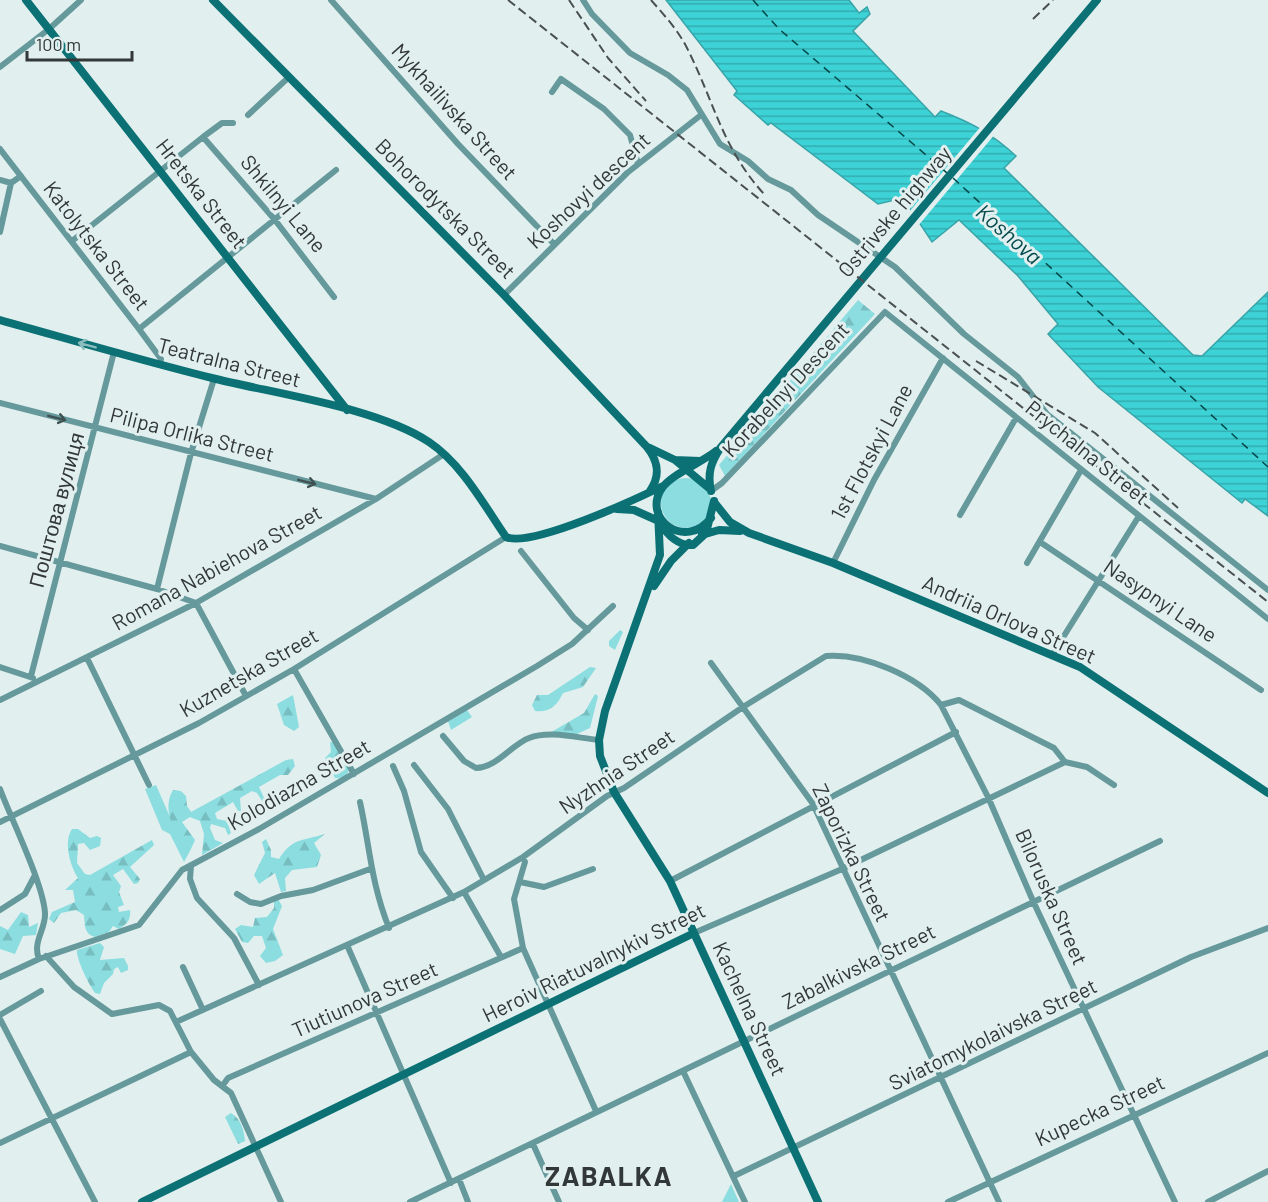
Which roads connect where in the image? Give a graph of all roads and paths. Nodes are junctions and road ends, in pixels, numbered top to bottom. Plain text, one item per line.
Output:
1 (26, 0) edge
2 (81, 0) edge
3 (213, 0) edge
4 (331, 0) edge
5 (583, 0) edge
6 (1096, 0) edge
7 (49, 29) junction
8 (0, 67) edge
9 (289, 77) junction
10 (552, 92) dead end
11 (248, 115) dead end
12 (701, 115) junction
13 (233, 123) dead end
14 (203, 137) junction
15 (0, 149) edge
16 (638, 164) junction
17 (336, 170) dead end
18 (161, 171) junction
19 (21, 176) junction
20 (0, 180) edge
21 (11, 183) junction
22 (275, 219) junction
23 (0, 232) edge
24 (72, 242) junction
25 (554, 244) junction
26 (228, 258) junction
27 (504, 295) junction
28 (334, 297) dead end
29 (885, 312) joint
30 (0, 320) edge
31 (139, 329) junction
32 (114, 352) junction
33 (942, 358) junction
34 (159, 364) junction
35 (214, 379) junction
36 (0, 403) edge
37 (347, 410) junction
38 (1017, 418) junction
39 (96, 428) junction
40 (647, 447) junction
41 (721, 447) junction
42 (191, 453) junction
43 (444, 454) junction
44 (675, 460) junction
45 (656, 461) junction
46 (702, 461) junction
47 (687, 470) junction
48 (1081, 470) junction
49 (679, 476) junction
50 (697, 477) junction
51 (663, 486) junction
52 (711, 491) junction
53 (649, 493) junction
54 (376, 499) junction
55 (714, 502) junction
56 (613, 509) junction
57 (647, 515) junction
58 (960, 515) dead end
59 (1139, 516) junction
60 (659, 517) junction
61 (698, 533) junction
62 (749, 533) junction
63 (661, 534) junction
64 (506, 537) junction
65 (1040, 542) junction
66 (686, 545) junction
67 (0, 546) edge
68 (521, 551) dead end
69 (60, 563) junction
70 (833, 563) junction
71 (1027, 563) dead end
72 (1099, 580) junction
73 (158, 589) junction
74 (1268, 590) edge
75 (645, 602) junction
76 (196, 603) junction
77 (613, 606) dead end
78 (1268, 619) edge
79 (588, 630) junction
80 (1052, 655) junction
81 (87, 658) junction
82 (711, 663) dead end
83 (0, 667) edge
84 (294, 669) junction
85 (32, 676) junction
86 (35, 683) junction
87 (1261, 690) dead end
88 (246, 696) junction
89 (0, 700) edge
90 (941, 705) junction
91 (742, 707) junction
92 (956, 732) junction
93 (443, 736) dead end
94 (599, 740) junction
95 (136, 756) junction
96 (1065, 762) junction
97 (414, 765) dead end
98 (393, 766) dead end
99 (354, 774) junction
100 (149, 785) dead end
101 (1114, 785) dead end
102 (0, 789) edge
103 (614, 792) junction
104 (1268, 794) edge
105 (988, 797) junction
106 (360, 802) dead end
107 (813, 804) junction
108 (10, 817) junction
109 (0, 822) edge
110 (1160, 841) dead end
111 (523, 857) junction
112 (191, 865) junction
113 (370, 869) junction
114 (593, 869) dead end
115 (842, 869) junction
116 (34, 877) junction
117 (484, 880) junction
118 (670, 881) junction
119 (520, 882) junction
120 (464, 892) junction
121 (237, 894) dead end
122 (453, 898) junction
123 (1034, 901) junction
124 (0, 910) edge
125 (389, 928) junction
126 (1268, 928) edge
127 (694, 933) junction
128 (346, 945) junction
129 (523, 948) junction
130 (46, 956) junction
131 (501, 957) junction
132 (39, 959) junction
133 (183, 967) dead end
134 (890, 970) junction
135 (0, 977) edge
136 (259, 985) junction
137 (41, 991) dead end
138 (550, 1005) junction
139 (203, 1010) junction
140 (1084, 1010) junction
141 (376, 1013) junction
142 (0, 1017) edge
143 (176, 1022) junction
144 (744, 1042) junction
145 (191, 1053) junction
146 (1268, 1053) edge
147 (683, 1071) junction
148 (402, 1076) junction
149 (940, 1080) junction
150 (224, 1085) junction
151 (596, 1112) junction
152 (1133, 1113) junction
153 (52, 1118) junction
154 (0, 1143) edge
155 (532, 1144) junction
156 (255, 1147) junction
157 (793, 1149) junction
158 (1268, 1171) edge
159 (734, 1176) junction
160 (459, 1179) junction
161 (989, 1182) junction
162 (451, 1183) junction
163 (95, 1202) edge
164 (142, 1202) edge
165 (281, 1202) edge
166 (410, 1202) edge
167 (468, 1202) edge
168 (559, 1202) edge
169 (745, 1202) edge
170 (818, 1202) edge
171 (948, 1202) edge
172 (999, 1202) edge
173 (1174, 1202) edge
174 (1208, 1202) edge

1 - 7 street, Hretska Street
2 - 7 street
3 - 9 street, Bohorodytska Street
4 - 25 street, Mykhailivska Street
5 - 12 street
6 - 41 street, Ostrivske highway
7 - 8 street
7 - 18 street, Hretska Street
9 - 11 street
9 - 27 street, Bohorodytska Street
10 - 16 street
12 - 16 street, Koshovyi descent
12 - 74 street
13 - 14 street
14 - 18 street
14 - 22 street, Shkilnyi Lane
15 - 19 street, Katolytska Street
16 - 25 street, Koshovyi descent
17 - 22 street
18 - 24 street
18 - 26 street, Hretska Street
19 - 21 street
19 - 24 street, Katolytska Street
20 - 21 street
21 - 23 street
22 - 26 street
22 - 28 street, Shkilnyi Lane
24 - 31 street, Katolytska Street
25 - 27 street, Koshovyi descent
26 - 31 street
26 - 37 street, Hretska Street
27 - 40 street, Bohorodytska Street
29 - 33 street, Prychalna Street
29 - 52 street, Korabelnyi Descent
32 -> 30 street, Teatralna Street
31 - 34 street, Katolytska Street
32 - 34 street, Teatralna Street
32 - 39 street, Поштова вулиця
33 - 38 street, Prychalna Street
33 - 70 street, 1st Flotskyi Lane
34 - 35 street, Teatralna Street
35 - 37 street, Teatralna Street
35 - 42 street
36 -> 39 street, Pilipa Orlika Street
37 - 43 street, Teatralna Street
38 - 48 street, Prychalna Street
38 - 58 street
39 - 42 street, Pilipa Orlika Street
39 - 69 street, Поштова вулиця
40 - 44 street, Bohorodytska Street
40 - 45 street, Bohorodytska Street
41 - 46 street, Ostrivske highway
41 - 52 street, Ostrivske highway
42 -> 54 street, Pilipa Orlika Street
42 - 73 street
43 - 54 street, Romana Nabiehova Street
43 - 64 street
44 - 46 street, Bohorodytska Street
44 - 47 street, Bohorodytska Street
45 - 51 street, Bohorodytska Street
45 - 53 street
46 - 47 street, Ostrivske highway
47 - 49 street, Ostrivske highway
47 - 50 street, Bohorodytska Street
48 - 59 street, Prychalna Street
48 - 65 street
49 - 50 street
49 - 51 street
50 - 52 street
51 - 53 street
51 - 60 street
52 - 55 street
53 - 56 street
54 - 76 street, Romana Nabiehova Street
55 - 61 street
55 - 62 street, Andriia Orlova Street
56 - 57 street
56 - 64 street
57 - 60 street
57 - 63 street
59 - 72 street
59 - 78 street, Prychalna Street
60 - 61 street
60 - 63 street, Kachelna Street
60 - 66 street
61 - 62 street, Andriia Orlova Street
61 - 66 street, Kachelna Street
61 - 66 street
62 - 70 street, Andriia Orlova Street
63 - 75 street, Kachelna Street
64 - 84 street, Kuznetska Street
65 - 71 street
65 - 72 street, Nasypnyi Lane
66 - 75 street, Kachelna Street
67 - 69 street
68 - 79 street
69 - 73 street
69 - 85 street, Поштова вулиця
70 - 80 street, Andriia Orlova Street
72 - 80 street
72 - 87 street, Nasypnyi Lane
73 - 76 street
75 - 94 street, Kachelna Street
76 - 81 street, Romana Nabiehova Street
76 - 88 street
77 - 79 street, Kolodiazna Street
79 - 99 street, Kolodiazna Street
80 - 104 street, Andriia Orlova Street
81 - 86 street, Romana Nabiehova Street
81 - 95 street
82 - 91 street, Zaporizka Street
83 - 85 street
84 - 88 street, Kuznetska Street
84 - 99 street
85 - 86 street
86 - 89 street, Romana Nabiehova Street
88 - 95 street, Kuznetska Street
90 - 91 street, Nyzhnia Street
90 - 92 street, Biloruska Street
90 - 96 street
91 - 103 street, Nyzhnia Street
91 - 107 street, Zaporizka Street
92 - 105 street, Biloruska Street
92 - 107 street
93 - 94 street
94 - 103 street, Kachelna Street
95 - 100 street
95 - 108 street, Kuznetska Street
96 - 101 street
96 - 105 street, Heroiv Riatuvalnykiv Street
97 - 117 street
98 - 122 street
99 - 112 street, Kolodiazna Street
102 - 108 street
103 - 111 street, Nyzhnia Street
103 - 118 street, Kachelna Street
105 - 115 street, Heroiv Riatuvalnykiv Street
105 - 123 street, Biloruska Street
106 - 113 street
107 - 115 street, Zaporizka Street
107 - 118 street
108 - 109 street, Kuznetska Street
108 - 116 street
110 - 123 street, Zabalkivska Street
111 - 117 street, Nyzhnia Street
111 - 119 street
112 - 130 street, Kolodiazna Street
112 - 136 street
113 - 121 street
113 - 125 street
114 - 119 street
115 - 127 street, Heroiv Riatuvalnykiv Street
115 - 134 street, Zaporizka Street
116 - 124 street
116 - 132 street
117 - 120 street, Nyzhnia Street
118 - 127 street, Kachelna Street
119 - 129 street
120 - 122 street, Nyzhnia Street
120 - 131 street
122 - 125 street, Nyzhnia Street
123 - 134 street, Zabalkivska Street
123 - 140 street, Biloruska Street
125 - 128 street, Nyzhnia Street
126 - 140 street, Sviatomykolaivska Street
127 - 138 street, Heroiv Riatuvalnykiv Street
127 - 144 street, Kachelna Street
128 - 136 street, Nyzhnia Street
128 - 141 street
129 - 131 street, Tiutiunova Street
129 - 138 street
130 - 132 street, Kolodiazna Street
130 - 143 street
131 - 141 street, Tiutiunova Street
132 - 135 street, Kolodiazna Street
133 - 139 street
134 - 144 street, Zabalkivska Street
134 - 149 street, Zaporizka Street
136 - 139 street, Nyzhnia Street
137 - 142 street
138 - 148 street, Heroiv Riatuvalnykiv Street
138 - 151 street
139 - 143 street, Nyzhnia Street
140 - 149 street, Sviatomykolaivska Street
140 - 152 street, Biloruska Street
141 - 148 street
141 - 150 street, Tiutiunova Street
142 - 153 street
143 - 145 street
144 - 147 street, Zabalkivska Street
144 - 157 street, Kachelna Street
145 - 150 street
145 - 153 street
146 - 152 street, Kupecka Street
147 - 151 street, Zabalkivska Street
147 - 159 street
148 - 156 street, Heroiv Riatuvalnykiv Street
148 - 162 street
149 - 157 street, Sviatomykolaivska Street
149 - 161 street, Zaporizka Street
150 - 156 street
151 - 155 street, Zabalkivska Street
152 - 161 street, Kupecka Street
152 - 173 street, Biloruska Street
153 - 154 street
153 - 163 street
155 - 160 street, Zabalkivska Street
155 - 168 street
156 - 164 street, Heroiv Riatuvalnykiv Street
156 - 165 street
157 - 159 street, Sviatomykolaivska Street
157 - 170 street, Kachelna Street
158 - 174 street
159 - 169 street
160 - 162 street, Zabalkivska Street
160 - 167 street
161 - 171 street, Kupecka Street
161 - 172 street, Zaporizka Street
162 - 166 street, Zabalkivska Street

